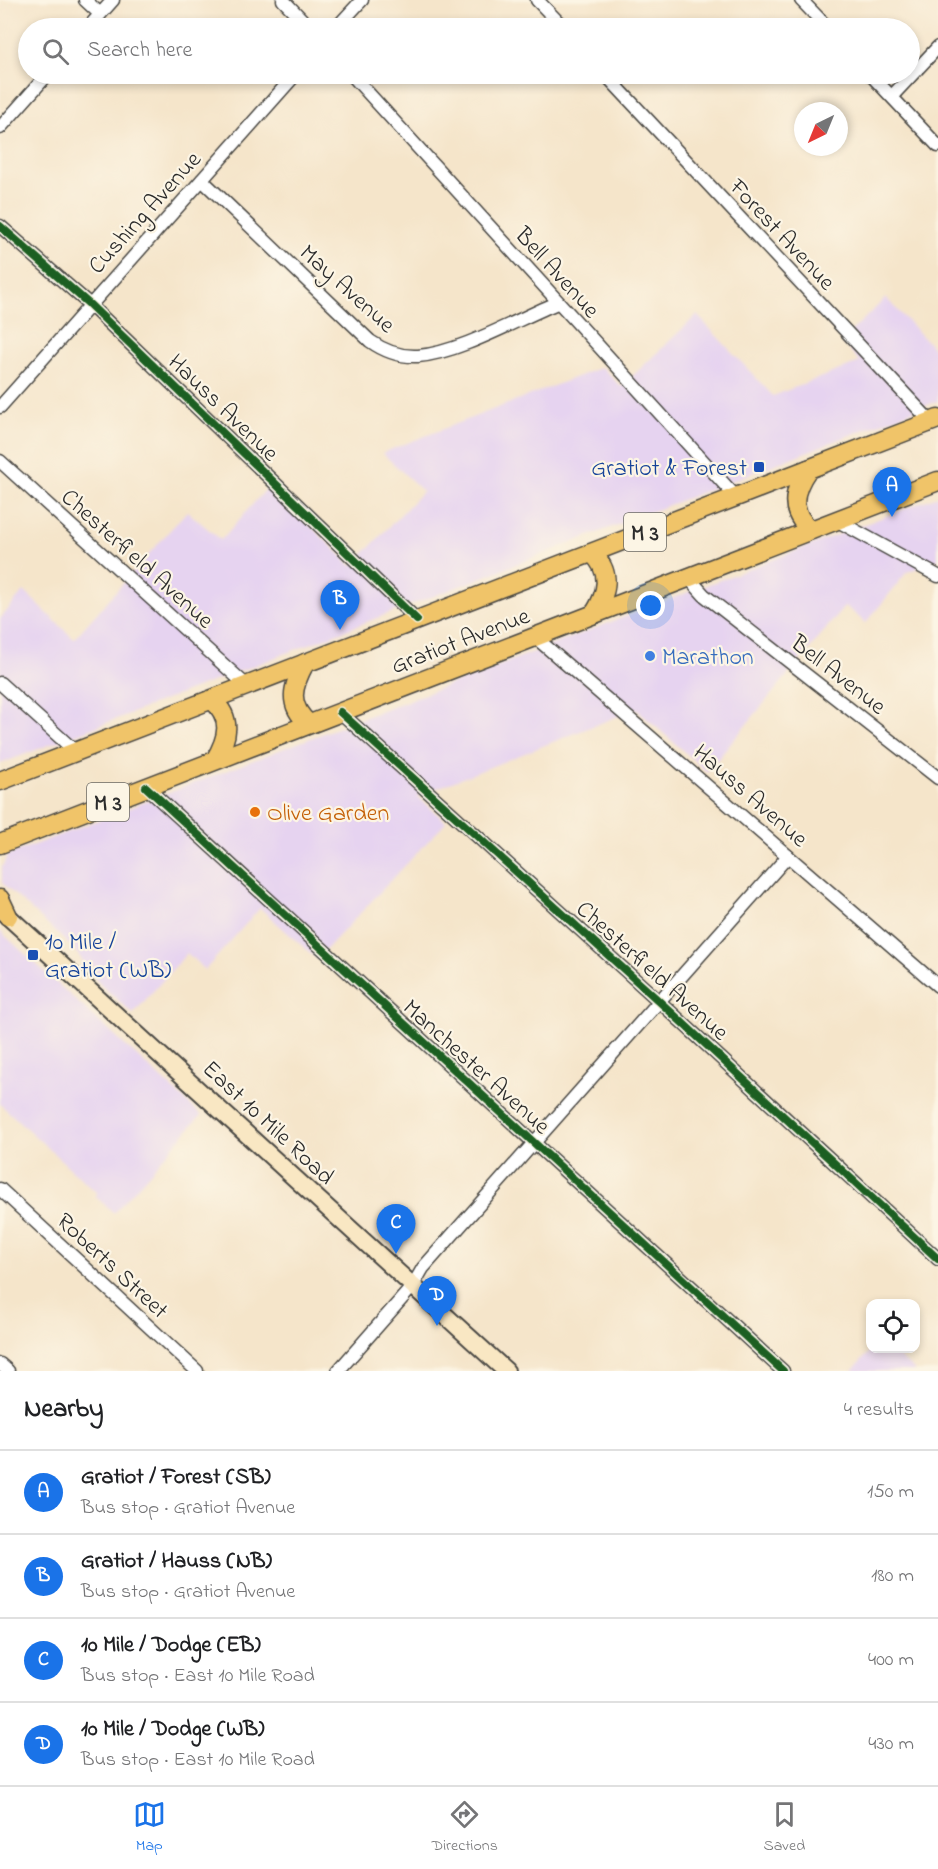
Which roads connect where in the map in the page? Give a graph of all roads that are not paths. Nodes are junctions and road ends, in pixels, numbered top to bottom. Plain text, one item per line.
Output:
1 (85, 0) edge
2 (113, 0) edge
3 (283, 0) edge
4 (362, 0) edge
5 (537, 0) edge
6 (801, 0) edge
7 (100, 14) junction
8 (97, 18) edge
9 (300, 18) edge
10 (345, 18) edge
11 (554, 18) edge
12 (818, 18) edge
13 (938, 47) edge
14 (920, 66) edge
15 (39, 84) edge
16 (287, 84) edge
17 (360, 84) edge
18 (615, 84) edge
19 (880, 84) edge
20 (903, 84) edge
21 (892, 96) junction
22 (0, 128) edge
23 (938, 146) edge
24 (202, 180) junction
25 (0, 226) edge
26 (557, 303) junction
27 (89, 304) junction
28 (0, 407) edge
29 (934, 420) edge
30 (0, 461) edge
31 (808, 469) junction
32 (938, 482) edge
33 (736, 497) junction
34 (837, 520) junction
35 (811, 530) junction
36 (592, 553) junction
37 (938, 576) edge
38 (688, 577) junction
39 (594, 614) junction
40 (417, 620) junction
41 (535, 637) junction
42 (305, 663) junction
43 (0, 683) edge
44 (247, 686) junction
45 (212, 700) junction
46 (340, 712) junction
47 (309, 724) junction
48 (76, 752) junction
49 (215, 760) junction
50 (938, 778) edge
51 (0, 781) edge
52 (146, 788) junction
53 (0, 844) edge
54 (788, 856) junction
55 (0, 899) edge
56 (4, 913) edge
57 (938, 986) edge
58 (660, 1002) junction
59 (533, 1144) junction
60 (0, 1189) edge
61 (938, 1259) edge
62 (412, 1287) junction
63 (0, 1364) edge
64 (8, 1371) edge
65 (197, 1371) edge
66 (338, 1371) edge
67 (506, 1371) edge
68 (783, 1371) edge

1 - 7 street
2 - 7 street
3 - 9 street
4 - 10 street
5 - 11 street
6 - 12 street
7 - 8 street
13 - 14 street
15 - 22 street
16 - 24 street, Cushing Avenue
17 - 26 street, Bell Avenue
18 - 29 street, Forest Avenue
19 - 21 street
20 - 21 street
21 - 23 street
24 - 26 street, May Avenue
24 - 27 street, Cushing Avenue
25 - 27 street, Hauss Avenue
26 - 33 street, Bell Avenue
27 - 28 street, Cushing Avenue
27 - 40 street, Hauss Avenue
29 - 31 main road, Gratiot Avenue / M 3
30 - 44 street, Chesterfield Avenue
31 - 33 main road, Gratiot Avenue / M 3
31 - 35 main road
32 - 34 main road, Gratiot Avenue / M 3
33 - 36 main road, Gratiot Avenue / M 3
34 - 35 main road, Gratiot Avenue / M 3
34 - 37 street
35 - 38 main road, Gratiot Avenue / M 3
36 - 39 main road
36 - 40 main road, Gratiot Avenue / M 3
38 - 39 main road, Gratiot Avenue / M 3
38 - 50 street, Bell Avenue
39 - 41 main road, Gratiot Avenue / M 3
40 - 42 main road, Gratiot Avenue / M 3
41 - 46 main road, Gratiot Avenue / M 3
41 - 54 street, Hauss Avenue
42 - 44 main road, Gratiot Avenue / M 3
42 - 47 main road
43 - 48 street
44 - 45 main road, Gratiot Avenue / M 3
45 - 48 main road, Gratiot Avenue / M 3
45 - 49 main road
46 - 47 main road, Gratiot Avenue / M 3
46 - 58 street, Chesterfield Avenue
47 - 49 main road, Gratiot Avenue / M 3
48 - 51 main road, Gratiot Avenue / M 3
49 - 52 main road, Gratiot Avenue / M 3
52 - 53 main road, Gratiot Avenue / M 3
52 - 59 street, Manchester Avenue
54 - 57 street, Hauss Avenue
54 - 58 street
55 - 56 main road
56 - 62 main road, East 10 Mile Road
58 - 59 street
58 - 61 street, Chesterfield Avenue
59 - 62 street
59 - 68 street, Manchester Avenue
60 - 65 street, Roberts Street
62 - 66 street
62 - 67 main road, East 10 Mile Road
63 - 64 street

